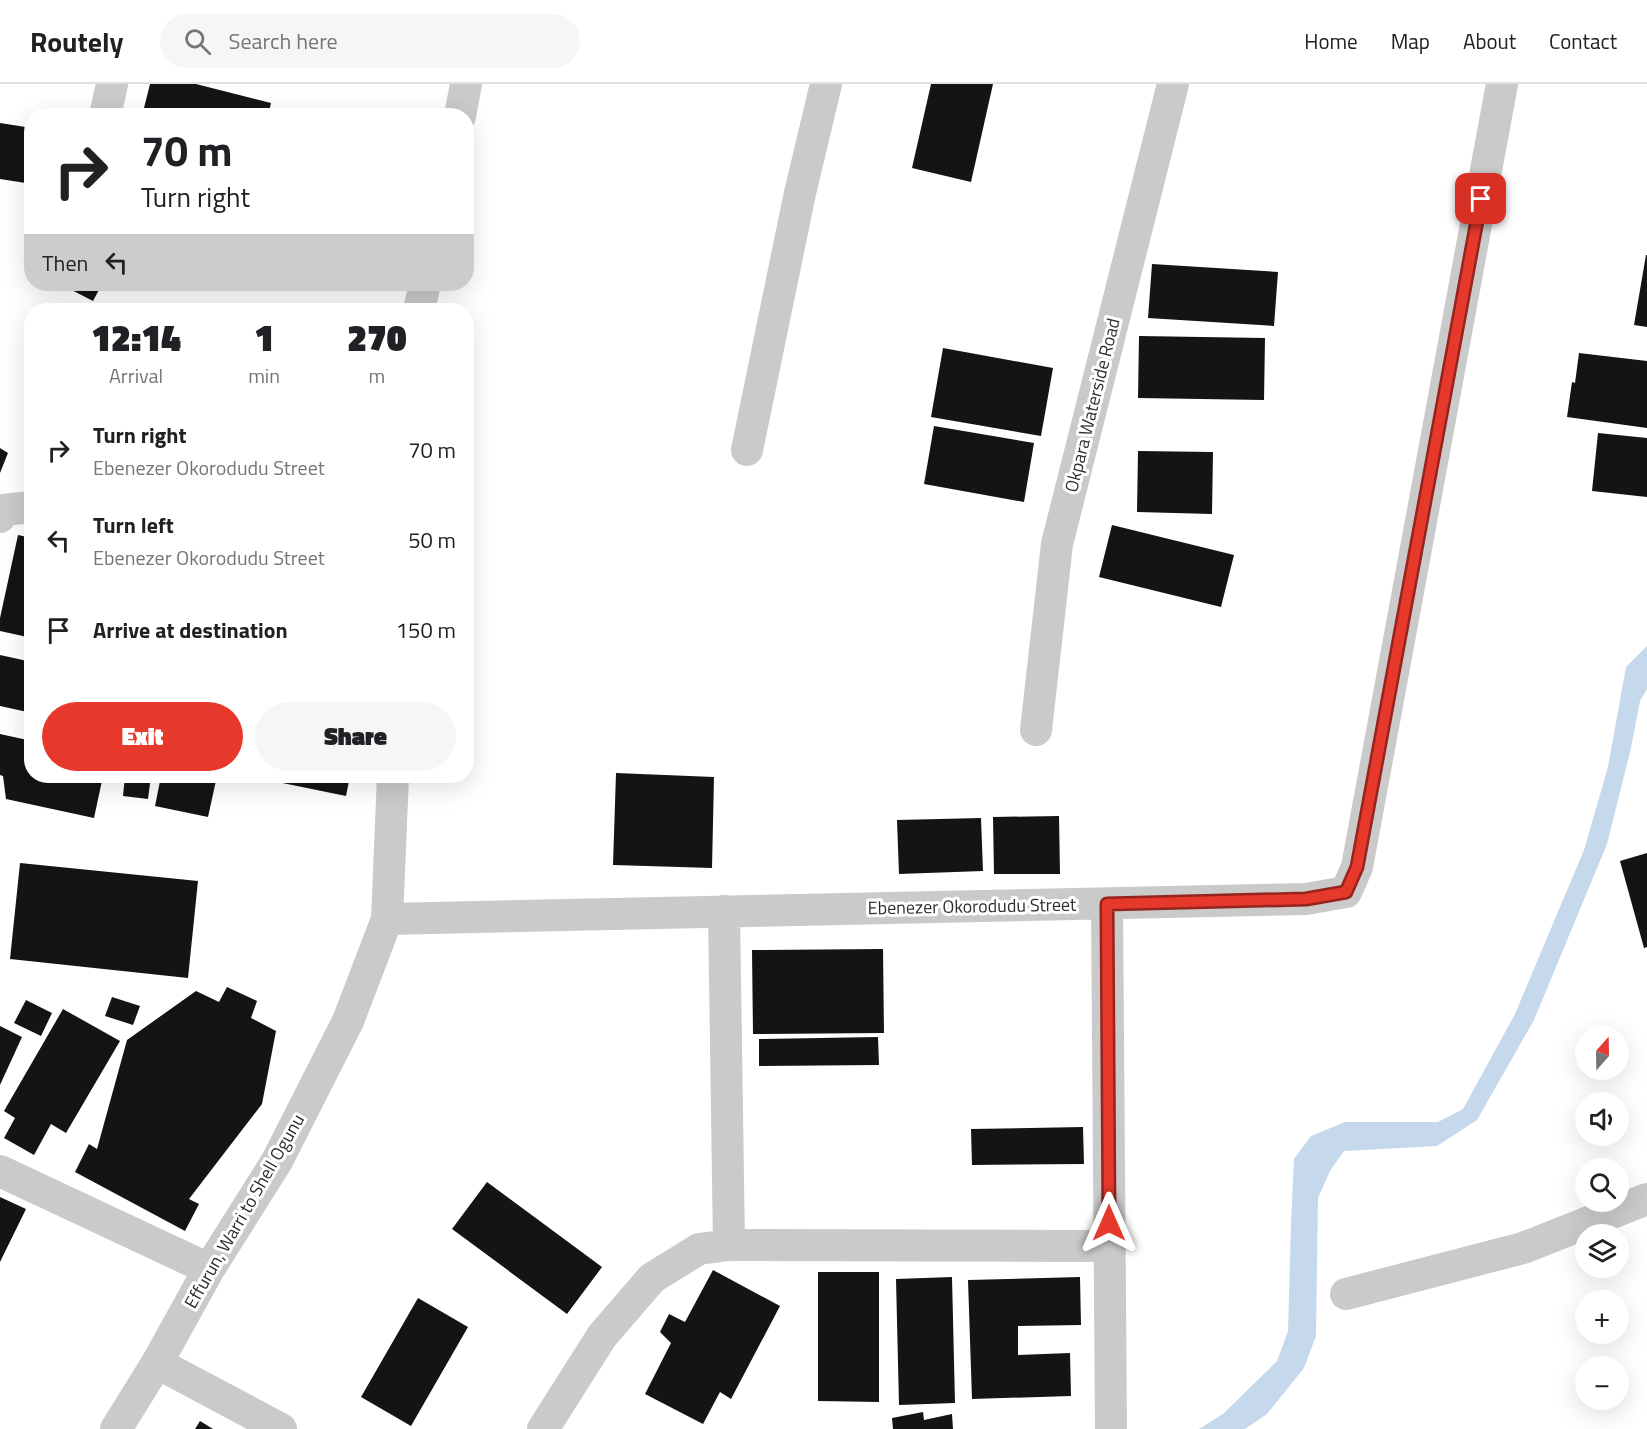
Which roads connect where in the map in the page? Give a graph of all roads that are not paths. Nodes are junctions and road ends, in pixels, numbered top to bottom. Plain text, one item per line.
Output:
1 (112, 84) edge
2 (466, 84) edge
3 (826, 84) edge
4 (1173, 84) edge
5 (1502, 84) edge
6 (107, 108) edge
7 (462, 108) edge
8 (747, 450) dead end
9 (24, 508) edge
10 (0, 517) edge
11 (1036, 730) dead end
12 (393, 783) edge
13 (1107, 904) junction
14 (723, 911) junction
15 (387, 919) junction
16 (0, 1171) edge
17 (1647, 1199) edge
18 (729, 1245) junction
19 (1110, 1246) junction
20 (209, 1269) junction
21 (1346, 1294) dead end
22 (157, 1363) junction
23 (116, 1429) edge
24 (281, 1429) edge
25 (543, 1429) edge
26 (1112, 1429) edge

1 - 6 street
2 - 7 street
3 - 8 street
4 - 11 street, Okpara Waterside Road
5 - 13 street, Ebenezer Okorodudu Street
9 - 10 street
12 - 15 street, Effurun, Warri to Shell Ogunu
13 - 14 street, Ebenezer Okorodudu Street
13 - 19 street
14 - 15 street, Ebenezer Okorodudu Street
14 - 18 street
15 - 20 street, Effurun, Warri to Shell Ogunu
16 - 20 street
17 - 21 street
18 - 19 street
18 - 25 street
19 - 26 street
20 - 22 street, Effurun, Warri to Shell Ogunu
22 - 23 street, Effurun, Warri to Shell Ogunu
22 - 24 street

